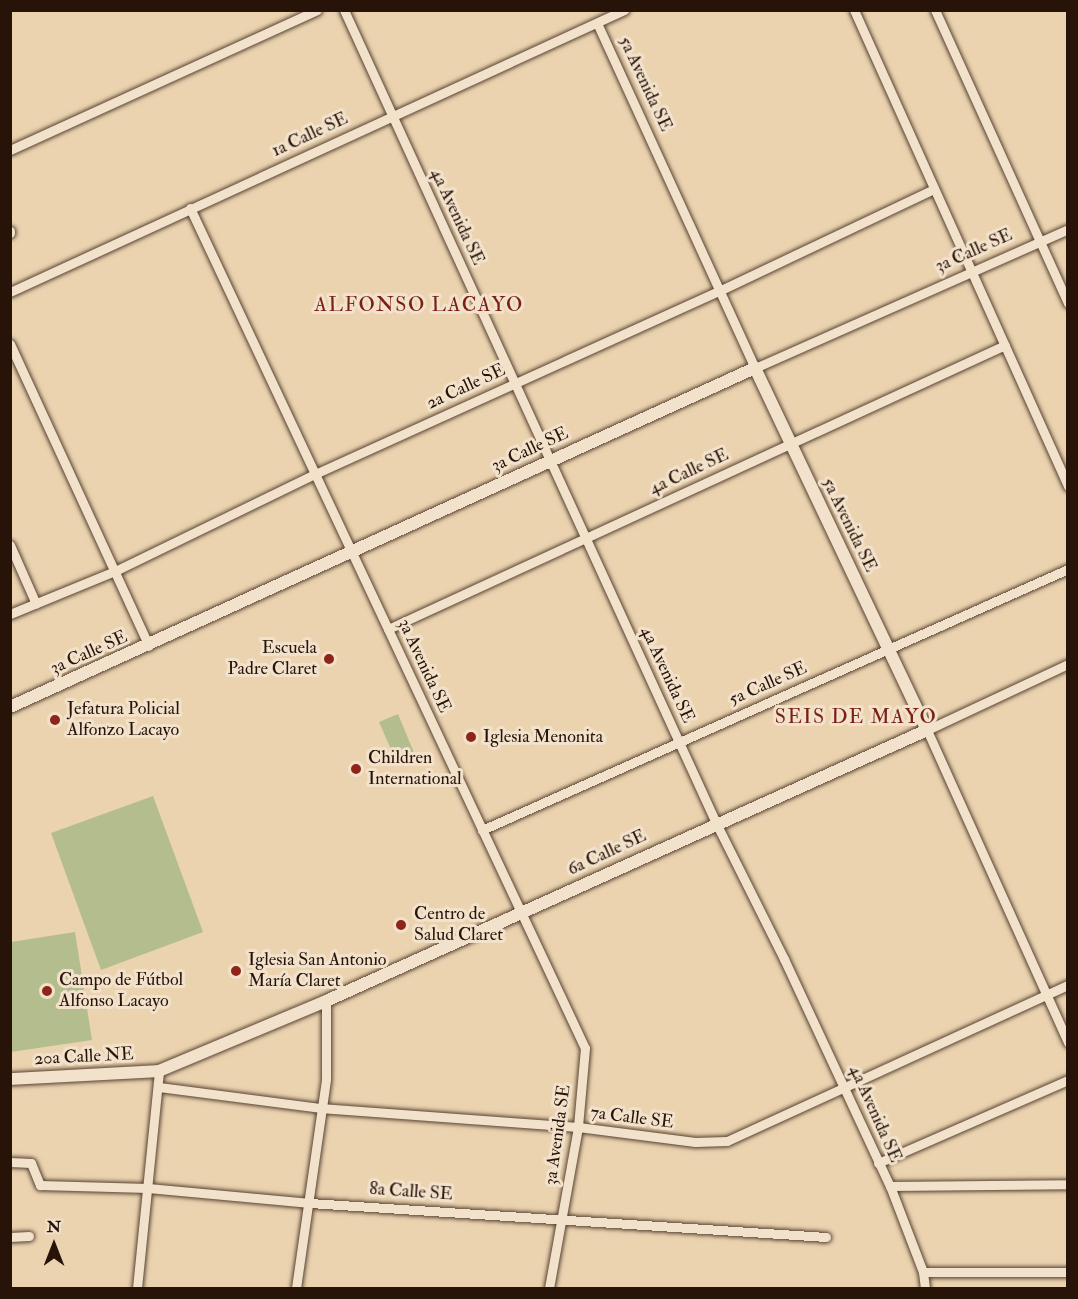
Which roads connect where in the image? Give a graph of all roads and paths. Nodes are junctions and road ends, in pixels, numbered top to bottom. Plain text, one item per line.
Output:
1 (317, 10) edge
2 (344, 10) edge
3 (624, 10) edge
4 (854, 10) edge
5 (935, 10) edge
6 (597, 23) junction
7 (392, 115) junction
8 (10, 150) edge
9 (934, 189) junction
10 (190, 208) junction
11 (1068, 229) edge
12 (1039, 241) junction
13 (972, 272) junction
14 (719, 291) junction
15 (10, 292) edge
16 (1068, 303) edge
17 (10, 344) edge
18 (1005, 345) junction
19 (754, 368) junction
20 (515, 382) junction
21 (791, 444) junction
22 (550, 460) junction
23 (315, 474) junction
24 (1068, 486) edge
25 (586, 538) junction
26 (10, 545) edge
27 (352, 553) junction
28 (1068, 568) edge
29 (115, 570) junction
30 (36, 604) junction
31 (10, 614) edge
32 (388, 628) junction
33 (149, 646) junction
34 (888, 648) junction
35 (1068, 664) edge
36 (10, 707) edge
37 (927, 730) junction
38 (679, 742) junction
39 (716, 823) junction
40 (482, 830) junction
41 (521, 913) junction
42 (1068, 985) edge
43 (1046, 995) junction
44 (326, 1001) junction
45 (1068, 1043) edge
46 (159, 1071) junction
47 (10, 1079) edge
48 (1068, 1080) edge
49 (159, 1087) junction
50 (846, 1088) junction
51 (320, 1108) junction
52 (578, 1128) junction
53 (10, 1162) edge
54 (878, 1163) junction
55 (1068, 1184) edge
56 (890, 1186) junction
57 (148, 1188) junction
58 (310, 1203) junction
59 (562, 1218) junction
60 (29, 1236) dead end
61 (10, 1237) edge
62 (826, 1238) dead end
63 (923, 1272) junction
64 (1068, 1272) edge
65 (137, 1288) edge
66 (296, 1288) edge
67 (549, 1288) edge
68 (925, 1288) edge

1 - 8 street
2 - 7 street, 4a Avenida SE
3 - 6 street, 1a Calle SE
4 - 9 street
5 - 12 street
6 - 7 street, 1a Calle SE
6 - 14 street, 5a Avenida SE
7 - 10 street, 1a Calle SE
7 - 20 street, 4a Avenida SE
9 - 13 street
9 - 14 street, 2a Calle SE
10 - 15 street, 1a Calle SE
10 - 23 street, 3a Avenida SE
11 - 12 street, 3a Calle SE
12 - 13 street, 3a Calle SE
12 - 16 street
13 - 18 street
13 - 19 street, 3a Calle SE
14 - 19 street, 5a Avenida SE
14 - 20 street, 2a Calle SE
17 - 29 street
18 - 21 street, 4a Calle SE
18 - 24 street
19 - 21 street, 5a Avenida SE
19 - 22 street, 3a Calle SE
20 - 22 street, 4a Avenida SE
20 - 23 street, 2a Calle SE
21 - 25 street, 4a Calle SE
21 - 34 street, 5a Avenida SE
22 - 25 street, 4a Avenida SE
22 - 27 street, 3a Calle SE
23 - 27 street, 3a Avenida SE
23 - 29 street, 2a Calle SE
25 - 32 street, 4a Calle SE
25 - 38 street, 4a Avenida SE
26 - 30 street
27 - 32 street, 3a Avenida SE
27 - 33 street, 3a Calle SE
28 - 34 street, 5a Calle SE
29 - 30 street, 2a Calle SE
29 - 33 street
30 - 31 street, 2a Calle SE
32 - 40 street, 3a Avenida SE
33 - 36 street, 3a Calle SE
34 - 37 street, 5a Avenida SE
34 - 38 street, 5a Calle SE
35 - 37 street, 6a Calle SE
37 - 39 street, 6a Calle SE
37 - 43 street, 5a Avenida SE
38 - 39 street, 4a Avenida SE
38 - 40 street, 5a Calle SE
39 - 41 street, 6a Calle SE
39 - 50 street, 4a Avenida SE
40 - 41 street, 3a Avenida SE
41 - 44 street, 6a Calle SE
41 - 52 street, 3a Avenida SE
42 - 43 street, 7a Calle SE
43 - 45 street, 5a Avenida SE
43 - 50 street, 7a Calle SE
44 - 46 street, 6a Calle SE
44 - 51 street
46 - 47 street, 20a Calle NE
46 - 49 street
48 - 54 street
49 - 51 street, 7a Calle SE
49 - 57 street
50 - 52 street, 7a Calle SE
50 - 54 street, 4a Avenida SE
51 - 52 street, 7a Calle SE
51 - 58 street
52 - 59 street, 3a Avenida SE
53 - 57 street, 8a Calle SE
54 - 56 street, 4a Avenida SE
55 - 56 street
56 - 63 street, 4a Avenida SE
57 - 58 street, 8a Calle SE
57 - 65 street
58 - 59 street, 8a Calle SE
58 - 66 street
59 - 62 street, 8a Calle SE
59 - 67 street, 3a Avenida SE
60 - 61 street
63 - 64 street
63 - 68 street, 4a Avenida SE

